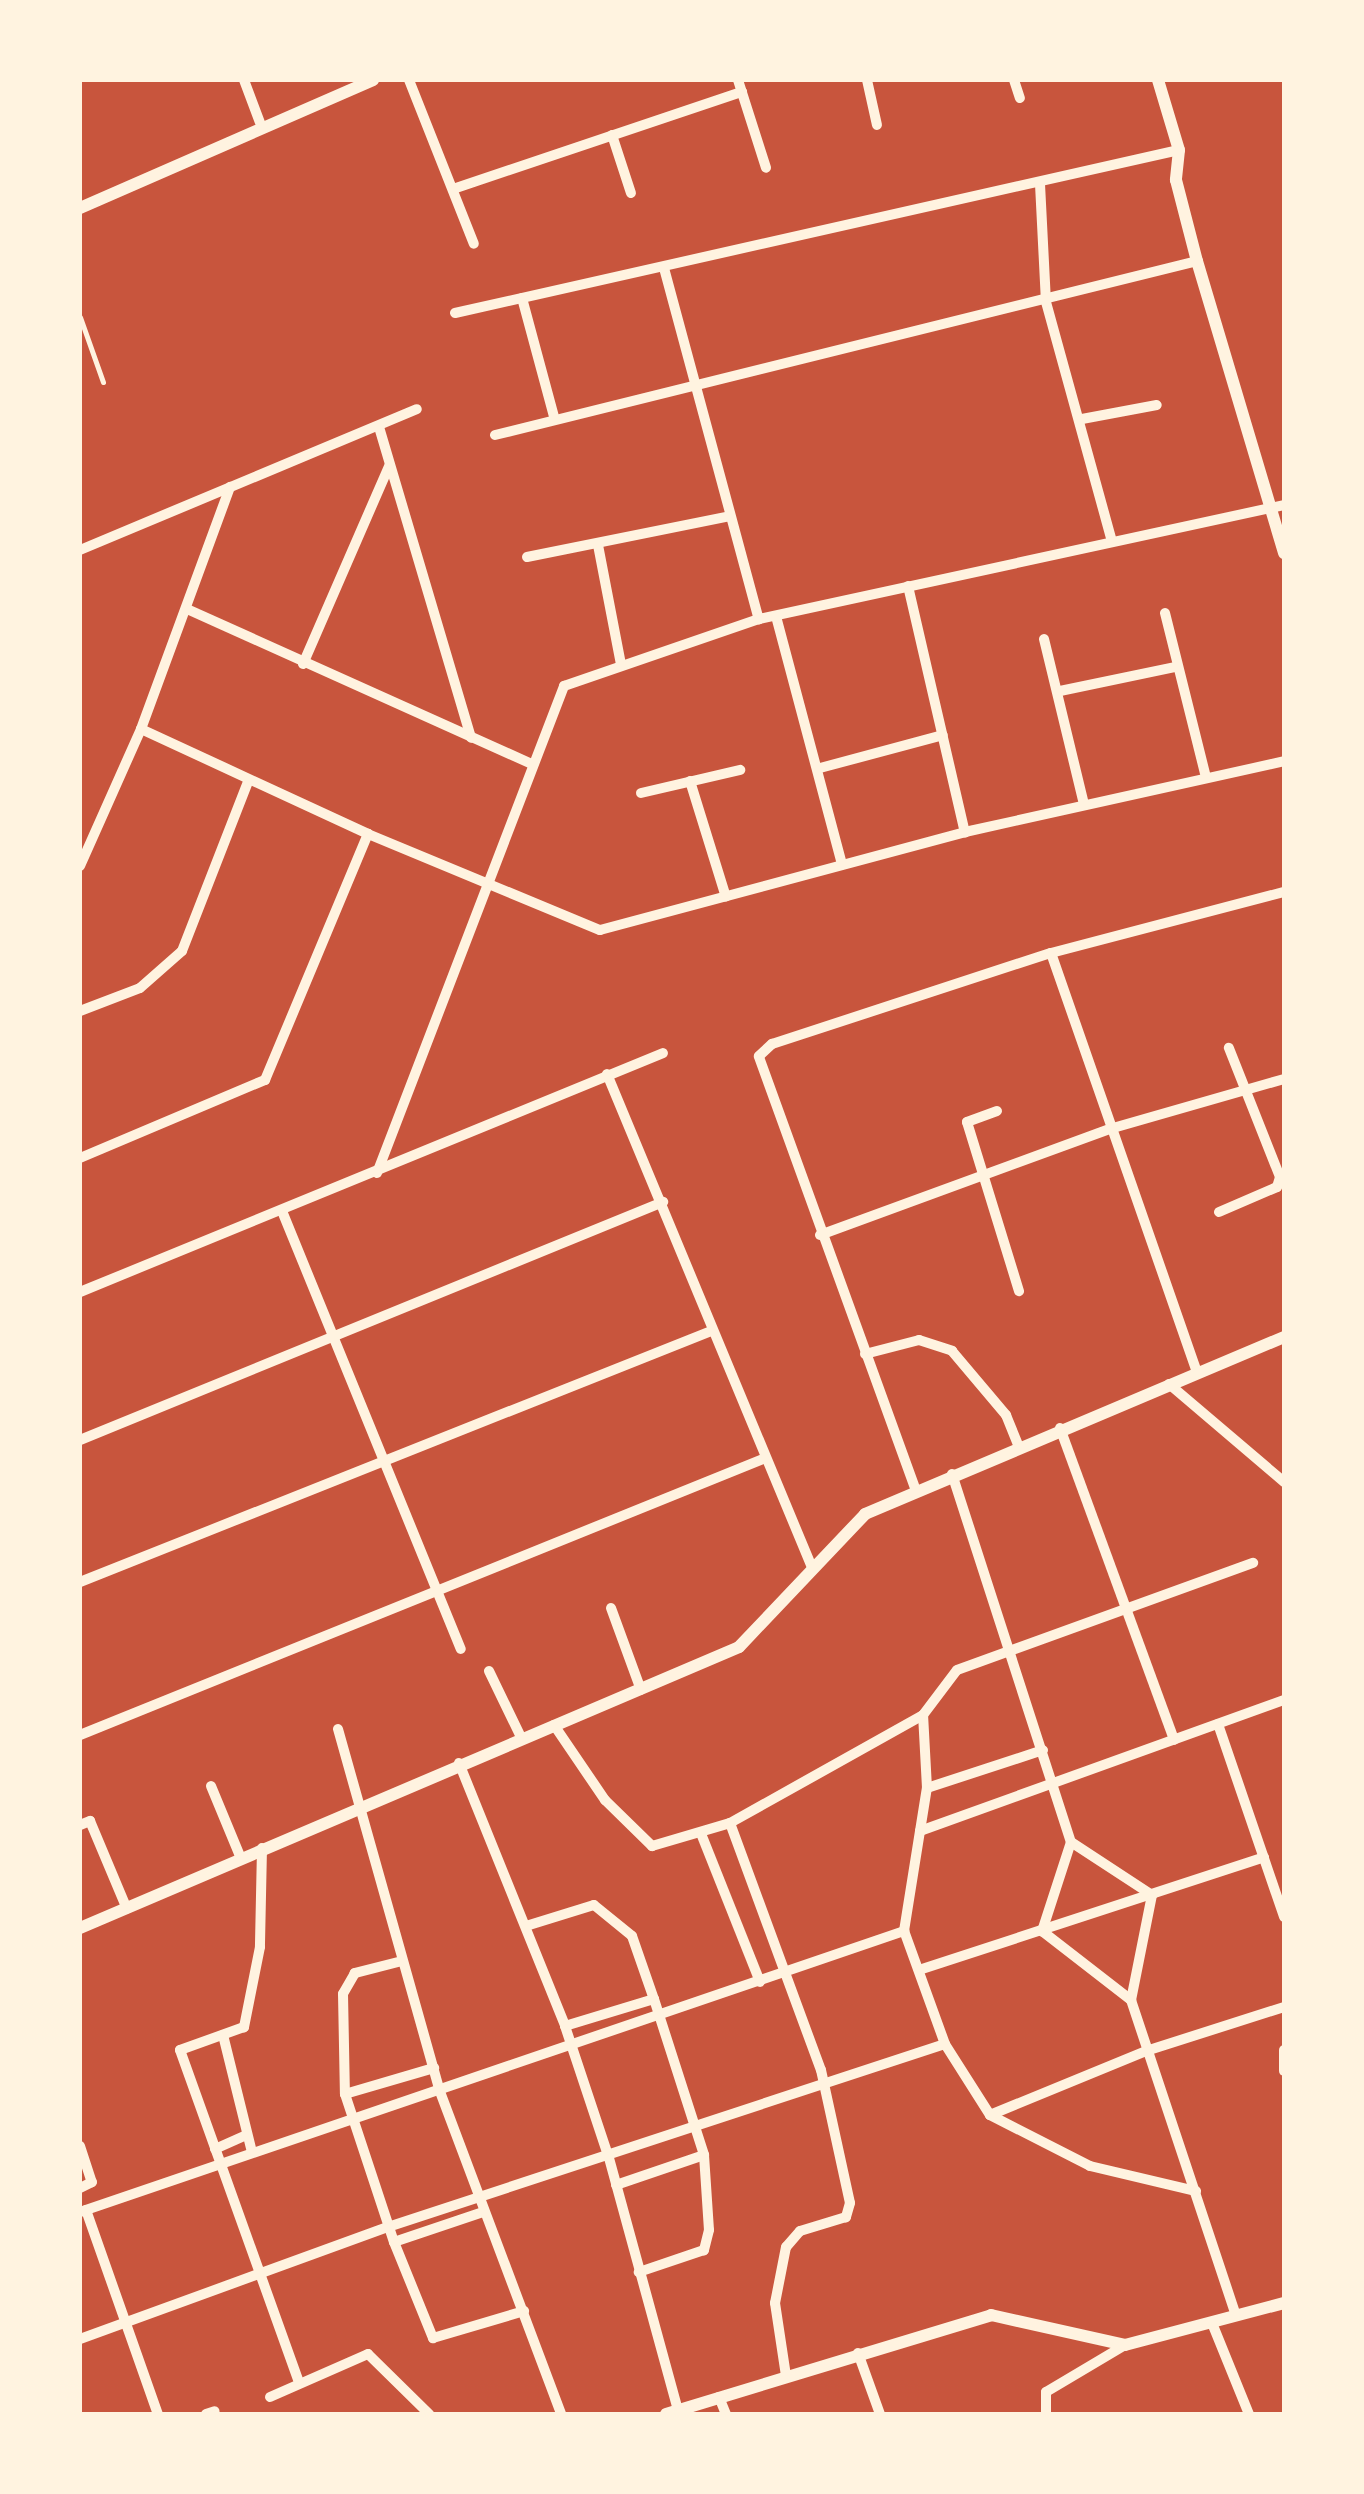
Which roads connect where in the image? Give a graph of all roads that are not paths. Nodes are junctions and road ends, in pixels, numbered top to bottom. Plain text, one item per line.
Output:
1 (244, 80) edge
2 (373, 80) edge
3 (409, 80) edge
4 (867, 80) edge
5 (1014, 80) edge
6 (1158, 80) edge
7 (740, 86) edge
8 (1020, 98) dead end
9 (877, 125) dead end
10 (262, 128) junction
11 (612, 135) junction
12 (1179, 150) junction
13 (766, 168) dead end
14 (1040, 184) junction
15 (454, 189) junction
16 (632, 194) dead end
17 (80, 208) edge
18 (474, 244) dead end
19 (1197, 261) junction
20 (664, 268) junction
21 (522, 298) junction
22 (1046, 302) junction
23 (455, 313) dead end
24 (80, 317) edge
25 (102, 382) dead end
26 (692, 382) junction
27 (1157, 406) dead end
28 (417, 409) dead end
29 (554, 417) junction
30 (1082, 419) junction
31 (379, 427) junction
32 (495, 435) dead end
33 (390, 465) junction
34 (230, 487) junction
35 (1277, 506) edge
36 (730, 516) junction
37 (1112, 541) junction
38 (598, 545) junction
39 (80, 550) edge
40 (1284, 552) edge
41 (527, 557) dead end
42 (908, 586) junction
43 (187, 609) junction
44 (1165, 613) dead end
45 (760, 619) junction
46 (778, 620) junction
47 (1044, 639) dead end
48 (303, 664) junction
49 (622, 665) junction
50 (1175, 668) junction
51 (1060, 691) junction
52 (141, 730) junction
53 (943, 735) junction
54 (472, 738) junction
55 (1284, 761) edge
56 (532, 764) junction
57 (820, 768) junction
58 (740, 770) dead end
59 (1206, 777) junction
60 (690, 781) junction
61 (248, 782) junction
62 (641, 793) dead end
63 (1084, 804) junction
64 (964, 832) junction
65 (368, 834) junction
66 (842, 864) junction
67 (80, 866) edge
68 (490, 886) junction
69 (1283, 896) edge
70 (726, 897) junction
71 (1052, 952) junction
72 (80, 1011) edge
73 (1228, 1048) dead end
74 (663, 1052) dead end
75 (607, 1074) junction
76 (1284, 1080) edge
77 (1246, 1093) junction
78 (997, 1111) dead end
79 (1113, 1128) junction
80 (80, 1158) edge
81 (377, 1173) junction
82 (986, 1177) junction
83 (663, 1202) junction
84 (282, 1211) junction
85 (1219, 1212) dead end
86 (820, 1235) junction
87 (1019, 1291) dead end
88 (80, 1292) edge
89 (711, 1331) junction
90 (334, 1337) junction
91 (1284, 1337) edge
92 (865, 1354) junction
93 (1198, 1372) junction
94 (1168, 1384) junction
95 (1060, 1428) junction
96 (80, 1440) edge
97 (1018, 1446) junction
98 (383, 1459) junction
99 (762, 1459) junction
100 (952, 1473) junction
101 (1284, 1482) edge
102 (914, 1488) junction
103 (811, 1564) junction
104 (1253, 1564) dead end
105 (80, 1582) edge
106 (439, 1592) junction
107 (1128, 1606) junction
108 (611, 1608) dead end
109 (460, 1650) dead end
110 (1012, 1652) junction
111 (489, 1671) dead end
112 (641, 1690) junction
113 (1284, 1700) edge
114 (923, 1715) junction
115 (1218, 1724) junction
116 (554, 1725) junction
117 (338, 1729) dead end
118 (80, 1735) edge
119 (520, 1736) junction
120 (1174, 1740) junction
121 (1044, 1750) junction
122 (459, 1762) junction
123 (1054, 1784) junction
124 (211, 1786) dead end
125 (926, 1788) junction
126 (358, 1807) junction
127 (85, 1823) edge
128 (730, 1823) junction
129 (920, 1831) junction
130 (702, 1836) junction
131 (1071, 1842) junction
132 (262, 1848) junction
133 (240, 1856) junction
134 (1264, 1858) junction
135 (1152, 1895) junction
136 (126, 1909) junction
137 (1284, 1917) edge
138 (526, 1926) junction
139 (80, 1928) edge
140 (1042, 1931) junction
141 (904, 1932) junction
142 (402, 1961) junction
143 (919, 1970) junction
144 (784, 1976) junction
145 (760, 1982) junction
146 (654, 2000) junction
147 (1132, 2000) junction
148 (1284, 2007) edge
149 (655, 2016) junction
150 (565, 2026) junction
151 (223, 2035) junction
152 (945, 2044) junction
153 (569, 2046) junction
154 (1284, 2050) edge
155 (1146, 2051) junction
156 (434, 2068) junction
157 (1284, 2071) edge
158 (823, 2085) junction
159 (439, 2089) junction
160 (346, 2094) junction
161 (990, 2115) junction
162 (352, 2119) junction
163 (693, 2129) junction
164 (247, 2135) junction
165 (80, 2146) edge
166 (216, 2149) junction
167 (252, 2152) junction
168 (704, 2155) junction
169 (609, 2158) junction
170 (220, 2162) junction
171 (616, 2185) junction
172 (80, 2188) edge
173 (1196, 2191) junction
174 (475, 2198) junction
175 (83, 2211) edge
176 (484, 2212) junction
177 (391, 2226) junction
178 (394, 2242) junction
179 (639, 2272) junction
180 (260, 2278) junction
181 (1284, 2303) edge
182 (524, 2311) junction
183 (1236, 2316) junction
184 (1212, 2323) junction
185 (125, 2324) junction
186 (80, 2339) edge
187 (1125, 2345) junction
188 (858, 2353) junction
189 (786, 2376) junction
190 (299, 2384) junction
191 (270, 2397) dead end
192 (720, 2397) junction
193 (672, 2412) edge
194 (158, 2414) edge
195 (428, 2414) edge
196 (561, 2414) edge
197 (726, 2414) edge
198 (880, 2414) edge
199 (1046, 2414) edge
200 (1249, 2414) edge

1 - 10 street
2 - 10 street
3 - 15 street
4 - 9 street
5 - 8 street
6 - 12 street
7 - 11 street
7 - 13 street
10 - 17 street
11 - 15 street
11 - 16 street
12 - 14 street
12 - 19 street
14 - 20 street
14 - 22 street
15 - 18 street
19 - 22 street
19 - 35 street
20 - 21 street
20 - 26 street
21 - 23 street
21 - 29 street
22 - 26 street
22 - 30 street
24 - 25 lane
26 - 29 street
26 - 36 street
27 - 30 street
28 - 31 street
29 - 32 street
30 - 37 street
31 - 33 street
31 - 34 street
33 - 48 street
33 - 54 street
34 - 39 street
34 - 43 street
35 - 37 street
35 - 40 street
36 - 38 street
36 - 45 street
37 - 42 street
38 - 41 street
38 - 49 street
42 - 46 street
42 - 53 street
43 - 48 street
43 - 52 street
44 - 50 street
45 - 46 street
45 - 49 street
46 - 57 street
47 - 51 street
48 - 54 street
49 - 56 street
50 - 51 street
50 - 59 street
51 - 63 street
52 - 61 street
52 - 67 street
53 - 57 street
53 - 64 street
54 - 56 street
55 - 59 street
56 - 68 street
57 - 66 street
58 - 60 street
59 - 63 street
60 - 62 street
60 - 70 street
61 - 65 street
61 - 72 street
63 - 64 street
64 - 66 street
65 - 68 street
65 - 80 street
66 - 70 street
68 - 70 street
68 - 81 street
69 - 71 street
71 - 79 street
71 - 86 street
73 - 77 street
74 - 75 street
75 - 81 street
75 - 83 street
76 - 77 street
77 - 79 street
77 - 85 street
78 - 82 street
79 - 82 street
79 - 93 street
81 - 84 street
82 - 86 street
82 - 87 street
83 - 89 street
83 - 90 street
84 - 88 street
84 - 90 street
86 - 92 street
89 - 98 street
89 - 99 street
90 - 96 street
90 - 98 street
91 - 93 street
92 - 97 street
92 - 102 street
93 - 94 street
94 - 95 street
94 - 101 street
95 - 97 street
95 - 107 street
97 - 100 street
98 - 105 street
98 - 106 street
99 - 103 street
99 - 106 street
100 - 102 street
100 - 110 street
102 - 103 street
103 - 112 street
104 - 107 street
106 - 109 street
106 - 118 street
107 - 110 street
107 - 120 street
108 - 112 street
110 - 114 street
110 - 121 street
111 - 119 street
112 - 116 street
113 - 115 street
114 - 125 street
114 - 128 street
115 - 120 street
115 - 134 street
116 - 119 street
116 - 130 street
117 - 126 street
119 - 122 street
120 - 123 street
121 - 123 street
121 - 125 street
122 - 126 street
122 - 138 street
123 - 129 street
123 - 131 street
124 - 133 street
125 - 129 street
126 - 132 street
126 - 142 street
127 - 136 street
128 - 130 street
128 - 144 street
129 - 141 street
130 - 145 street
131 - 135 street
131 - 140 street
132 - 133 street
132 - 151 street
133 - 136 street
134 - 135 street
134 - 137 street
135 - 140 street
135 - 147 street
136 - 139 street
138 - 146 street
138 - 150 street
140 - 143 street
140 - 147 street
141 - 143 street
141 - 144 street
142 - 156 street
142 - 160 street
143 - 152 street
144 - 145 street
144 - 158 street
145 - 149 street
146 - 149 street
146 - 150 street
147 - 155 street
148 - 155 street
149 - 153 street
149 - 163 street
150 - 153 street
151 - 164 street
151 - 166 street
152 - 158 street
152 - 161 street
153 - 159 street
153 - 169 street
154 - 157 street
155 - 161 street
155 - 173 street
156 - 159 street
156 - 160 street
158 - 163 street
158 - 189 street
159 - 162 street
159 - 174 street
160 - 162 street
161 - 173 street
162 - 167 street
162 - 177 street
163 - 168 street
163 - 169 street
164 - 166 street
164 - 167 street
165 - 172 street
166 - 170 street
167 - 170 street
168 - 171 street
168 - 179 street
169 - 171 street
169 - 174 street
170 - 175 street
170 - 180 street
171 - 179 street
173 - 183 street
174 - 176 street
174 - 177 street
175 - 185 street
176 - 178 street
176 - 182 street
177 - 178 street
177 - 180 street
178 - 182 street
179 - 193 street
180 - 185 street
180 - 190 street
181 - 183 street
182 - 196 street
183 - 184 street
184 - 187 street
184 - 200 street
185 - 186 street
185 - 194 street
187 - 188 street
187 - 199 street
188 - 189 street
188 - 198 street
189 - 192 street
190 - 191 street
190 - 195 street
192 - 193 street
192 - 197 street

